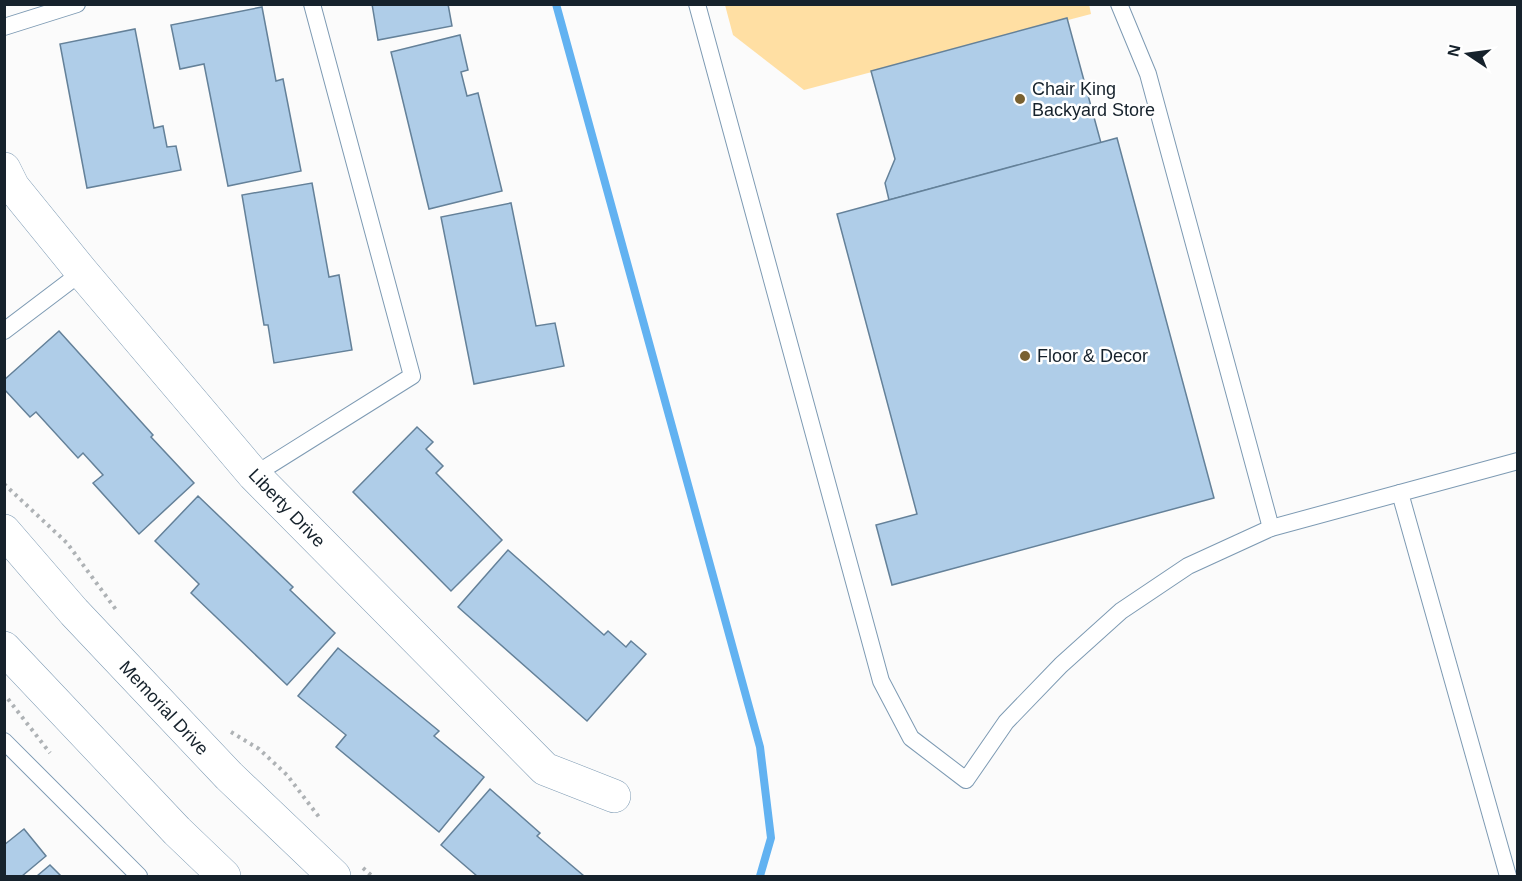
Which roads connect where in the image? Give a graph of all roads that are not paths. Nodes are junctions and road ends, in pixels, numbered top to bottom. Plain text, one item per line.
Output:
1 (77, 4) edge
2 (312, 4) edge
3 (697, 4) edge
4 (1119, 4) edge
5 (4, 27) edge
6 (4, 169) edge
7 (82, 272) junction
8 (4, 331) edge
9 (1518, 461) edge
10 (254, 475) junction
11 (1400, 493) junction
12 (1270, 528) junction
13 (4, 531) edge
14 (4, 648) edge
15 (4, 741) edge
16 (614, 796) dead end
17 (345, 869) edge
18 (139, 876) edge
19 (224, 876) edge
20 (1508, 876) edge

1 - 5 lane
2 - 10 lane
3 - 12 lane
4 - 12 lane
6 - 7 street, Liberty Drive
7 - 8 lane
7 - 10 street, Liberty Drive
9 - 11 lane
10 - 16 street, Liberty Drive
11 - 12 lane
11 - 20 lane
13 - 17 street, Memorial Drive
14 - 19 street
15 - 18 lane

